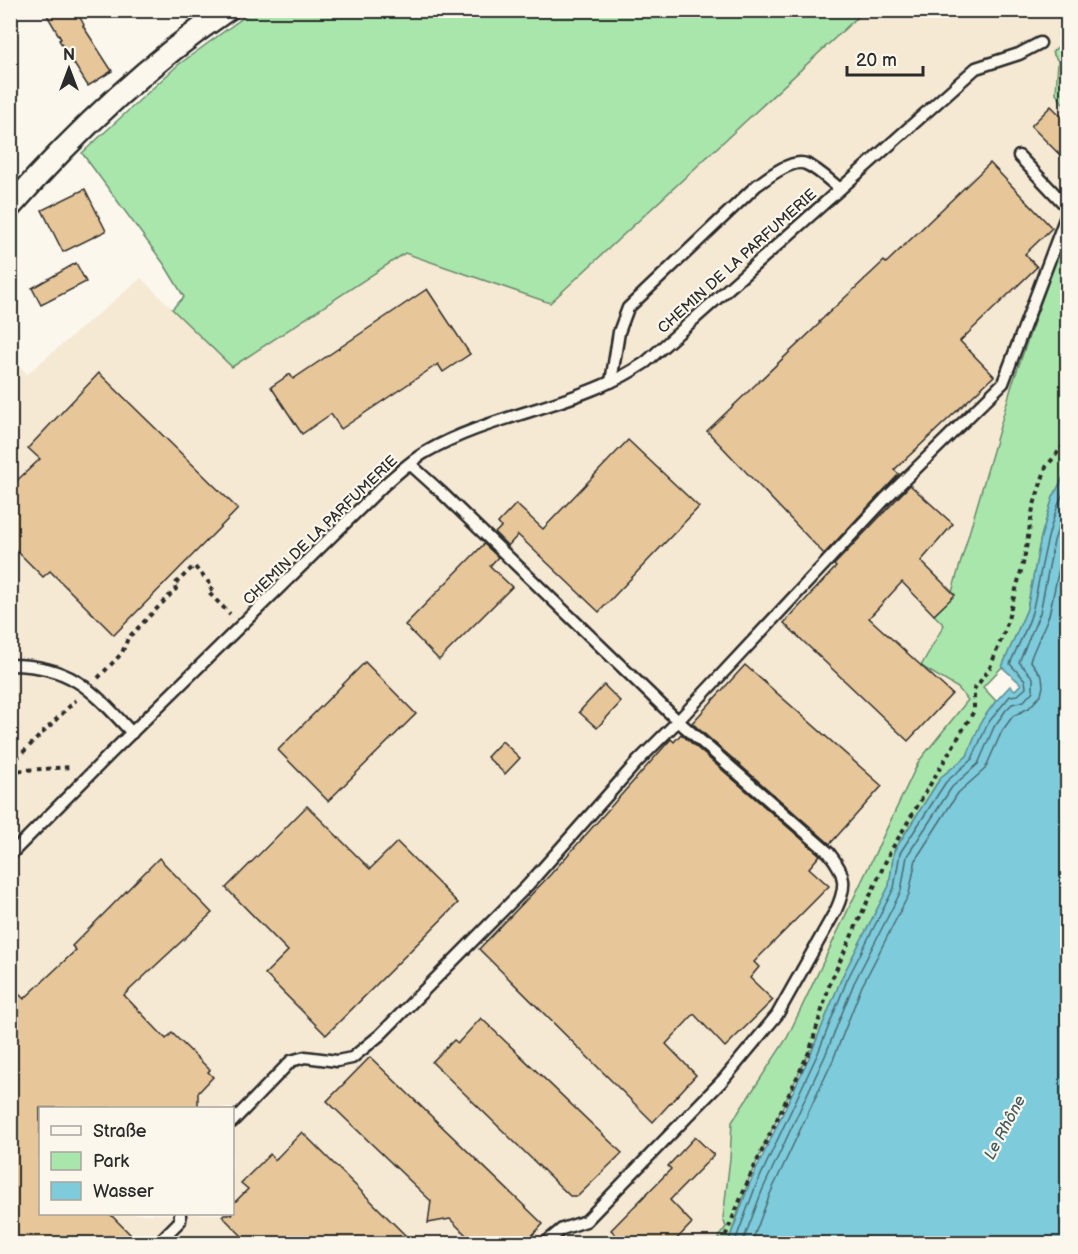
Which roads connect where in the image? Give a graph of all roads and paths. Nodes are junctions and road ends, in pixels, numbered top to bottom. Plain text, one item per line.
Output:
1 (226, 10) edge
2 (1040, 43) dead end
3 (1019, 156) dead end
4 (840, 189) junction
5 (10, 207) edge
6 (1068, 209) edge
7 (611, 382) junction
8 (1068, 440) edge
9 (410, 464) junction
10 (223, 607) dead end
11 (10, 664) edge
12 (88, 688) junction
13 (678, 721) junction
14 (132, 732) junction
15 (10, 765) edge
16 (73, 767) dead end
17 (10, 771) edge
18 (10, 855) edge
19 (234, 1120) edge
20 (180, 1215) edge
21 (157, 1244) edge
22 (544, 1244) edge
23 (722, 1244) edge

1 - 5 street
2 - 4 lane, CHEMIN DE LA PARFUMERIE
3 - 6 lane
4 - 7 lane, CHEMIN DE LA PARFUMERIE
4 - 7 lane
6 - 13 lane
7 - 9 lane, CHEMIN DE LA PARFUMERIE
8 - 23 path
9 - 13 lane
9 - 14 lane, CHEMIN DE LA PARFUMERIE
10 - 12 path
11 - 12 lane
12 - 14 lane
12 - 15 path
13 - 19 lane
13 - 22 lane
14 - 18 lane, CHEMIN DE LA PARFUMERIE
16 - 17 path
20 - 21 lane

